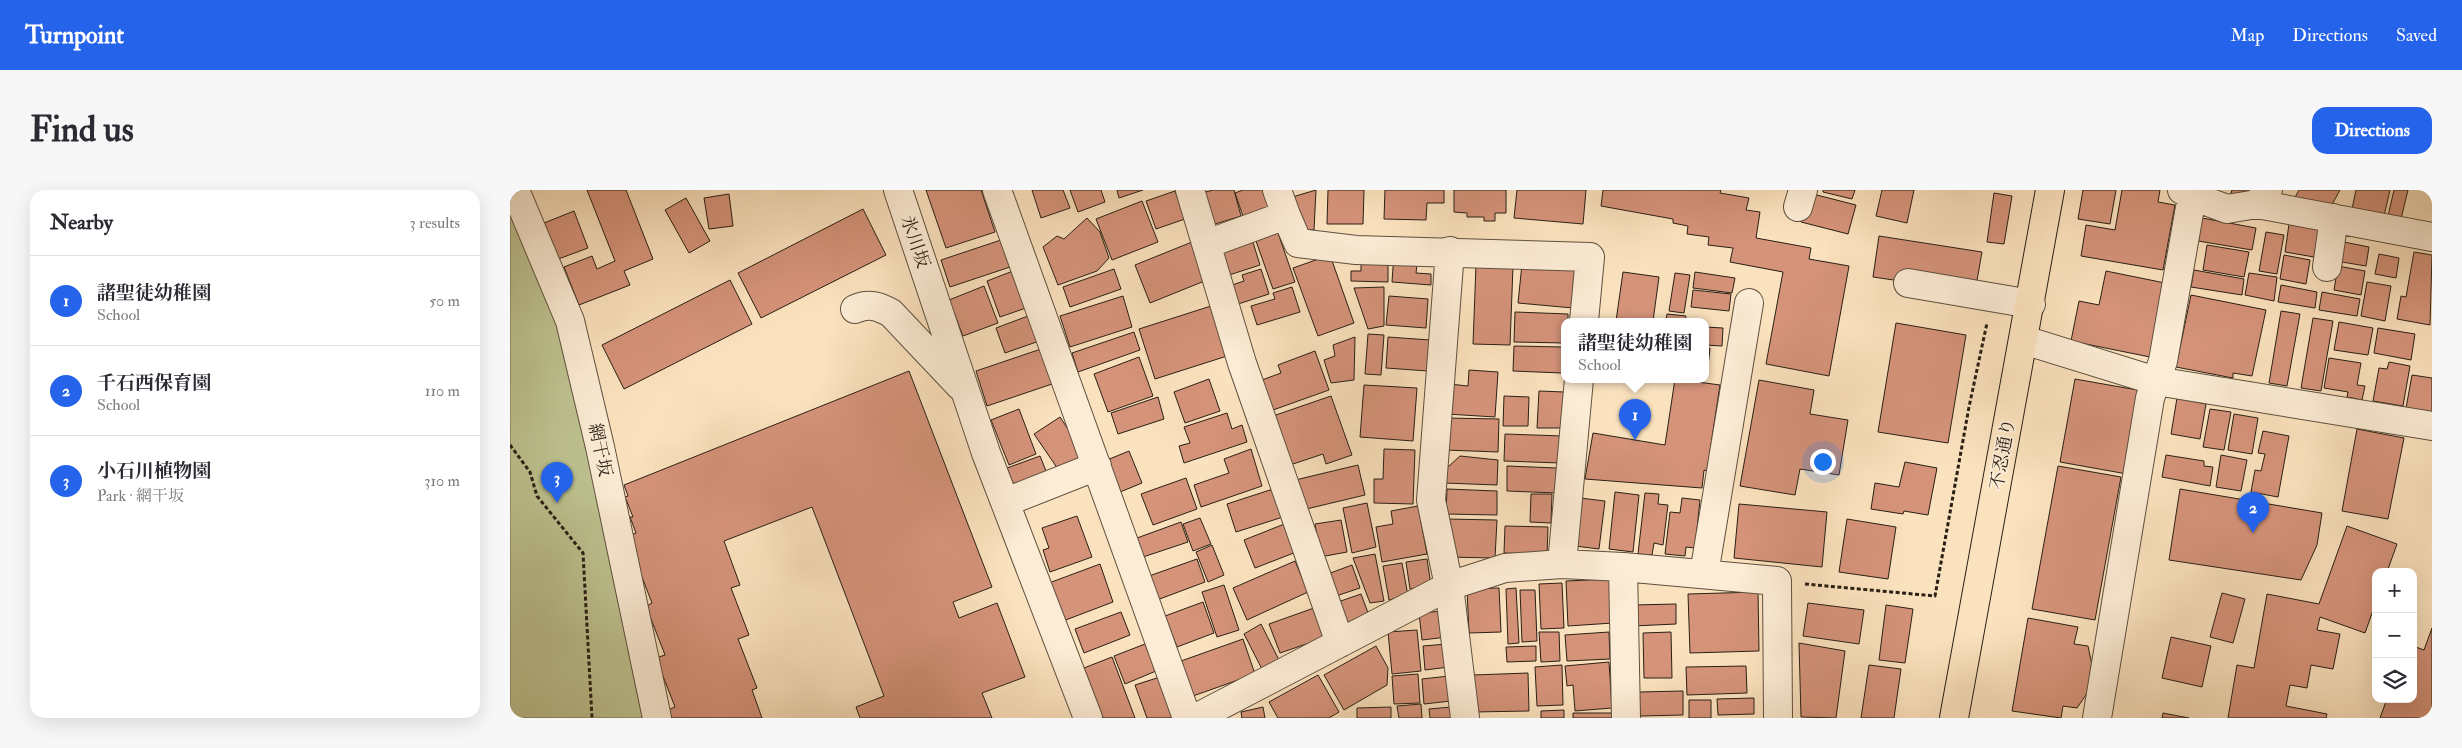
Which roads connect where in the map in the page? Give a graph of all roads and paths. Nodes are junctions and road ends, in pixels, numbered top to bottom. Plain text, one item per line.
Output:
1 (516, 190) edge
2 (898, 190) edge
3 (997, 190) edge
4 (1190, 190) edge
5 (1277, 190) edge
6 (2050, 190) edge
7 (2187, 193) edge
8 (2262, 197) edge
9 (1286, 215) junction
10 (2334, 218) junction
11 (2432, 237) edge
12 (1207, 244) junction
13 (1450, 251) junction
14 (2327, 267) dead end
15 (1908, 283) dead end
16 (1992, 297) junction
17 (1749, 304) dead end
18 (2031, 304) junction
19 (855, 309) dead end
20 (1584, 318) edge
21 (2024, 340) junction
22 (2156, 381) junction
23 (1579, 383) edge
24 (966, 392) junction
25 (2432, 426) edge
26 (510, 445) edge
27 (1097, 466) junction
28 (1006, 502) junction
29 (1562, 564) junction
30 (1623, 567) junction
31 (1704, 574) junction
32 (1777, 581) junction
33 (1449, 586) junction
34 (1340, 643) junction
35 (592, 718) edge
36 (657, 718) edge
37 (1088, 718) edge
38 (1187, 718) edge
39 (1196, 718) edge
40 (1464, 718) edge
41 (1626, 718) edge
42 (1778, 718) edge
43 (1954, 718) edge
44 (2097, 718) edge

1 - 36 street, 網干坂
2 - 24 street, 氷川坂
3 - 27 street
4 - 12 street
5 - 9 street
6 - 18 main road, 不忍通り
7 - 8 street
7 - 22 street
8 - 10 street
9 - 12 street
9 - 13 street
10 - 11 street
10 - 14 street
12 - 34 street
13 - 20 street
13 - 33 street
15 - 16 street
16 - 18 street
16 - 32 path
17 - 31 street
18 - 21 main road, 不忍通り
19 - 24 street
21 - 22 street
21 - 43 main road, 不忍通り
22 - 25 street
22 - 44 street
23 - 29 street
24 - 28 street, 氷川坂
26 - 35 path
27 - 28 street
27 - 38 street
28 - 37 street, 氷川坂
29 - 30 street
29 - 33 street
30 - 31 street
30 - 41 street
31 - 32 street
32 - 42 street
33 - 34 street
33 - 40 street
34 - 39 street

